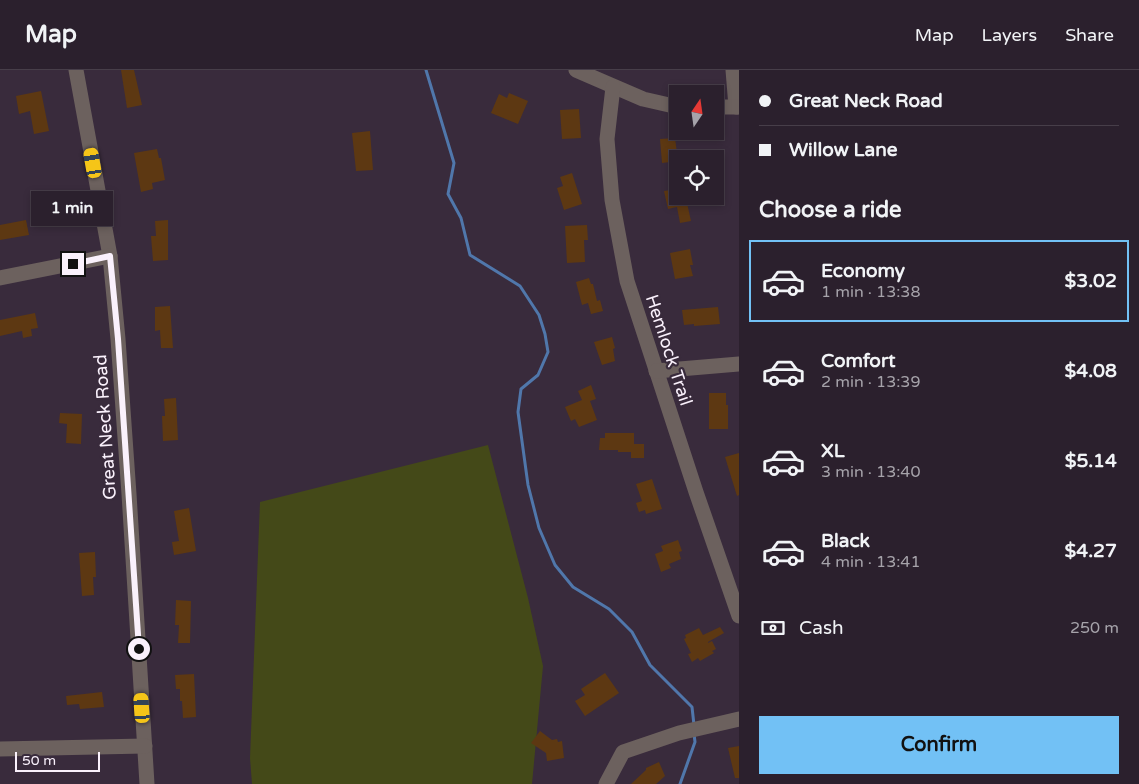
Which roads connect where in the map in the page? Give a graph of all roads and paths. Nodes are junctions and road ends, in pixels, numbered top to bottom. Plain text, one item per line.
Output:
1 (76, 70) edge
2 (576, 70) edge
3 (733, 70) edge
4 (613, 87) junction
5 (669, 105) edge
6 (724, 107) edge
7 (737, 107) edge
8 (110, 256) junction
9 (0, 278) edge
10 (739, 364) edge
11 (656, 371) junction
12 (739, 616) edge
13 (739, 719) edge
14 (145, 746) junction
15 (0, 749) edge
16 (147, 784) edge
17 (606, 784) edge

1 - 8 street, Great Neck Road
2 - 4 street
3 - 7 street
4 - 5 street
4 - 11 street, Hemlock Trail
6 - 7 street
8 - 9 street
8 - 14 street, Great Neck Road
10 - 11 street
11 - 12 street, Hemlock Trail
13 - 17 street
14 - 15 street
14 - 16 street, Great Neck Road

